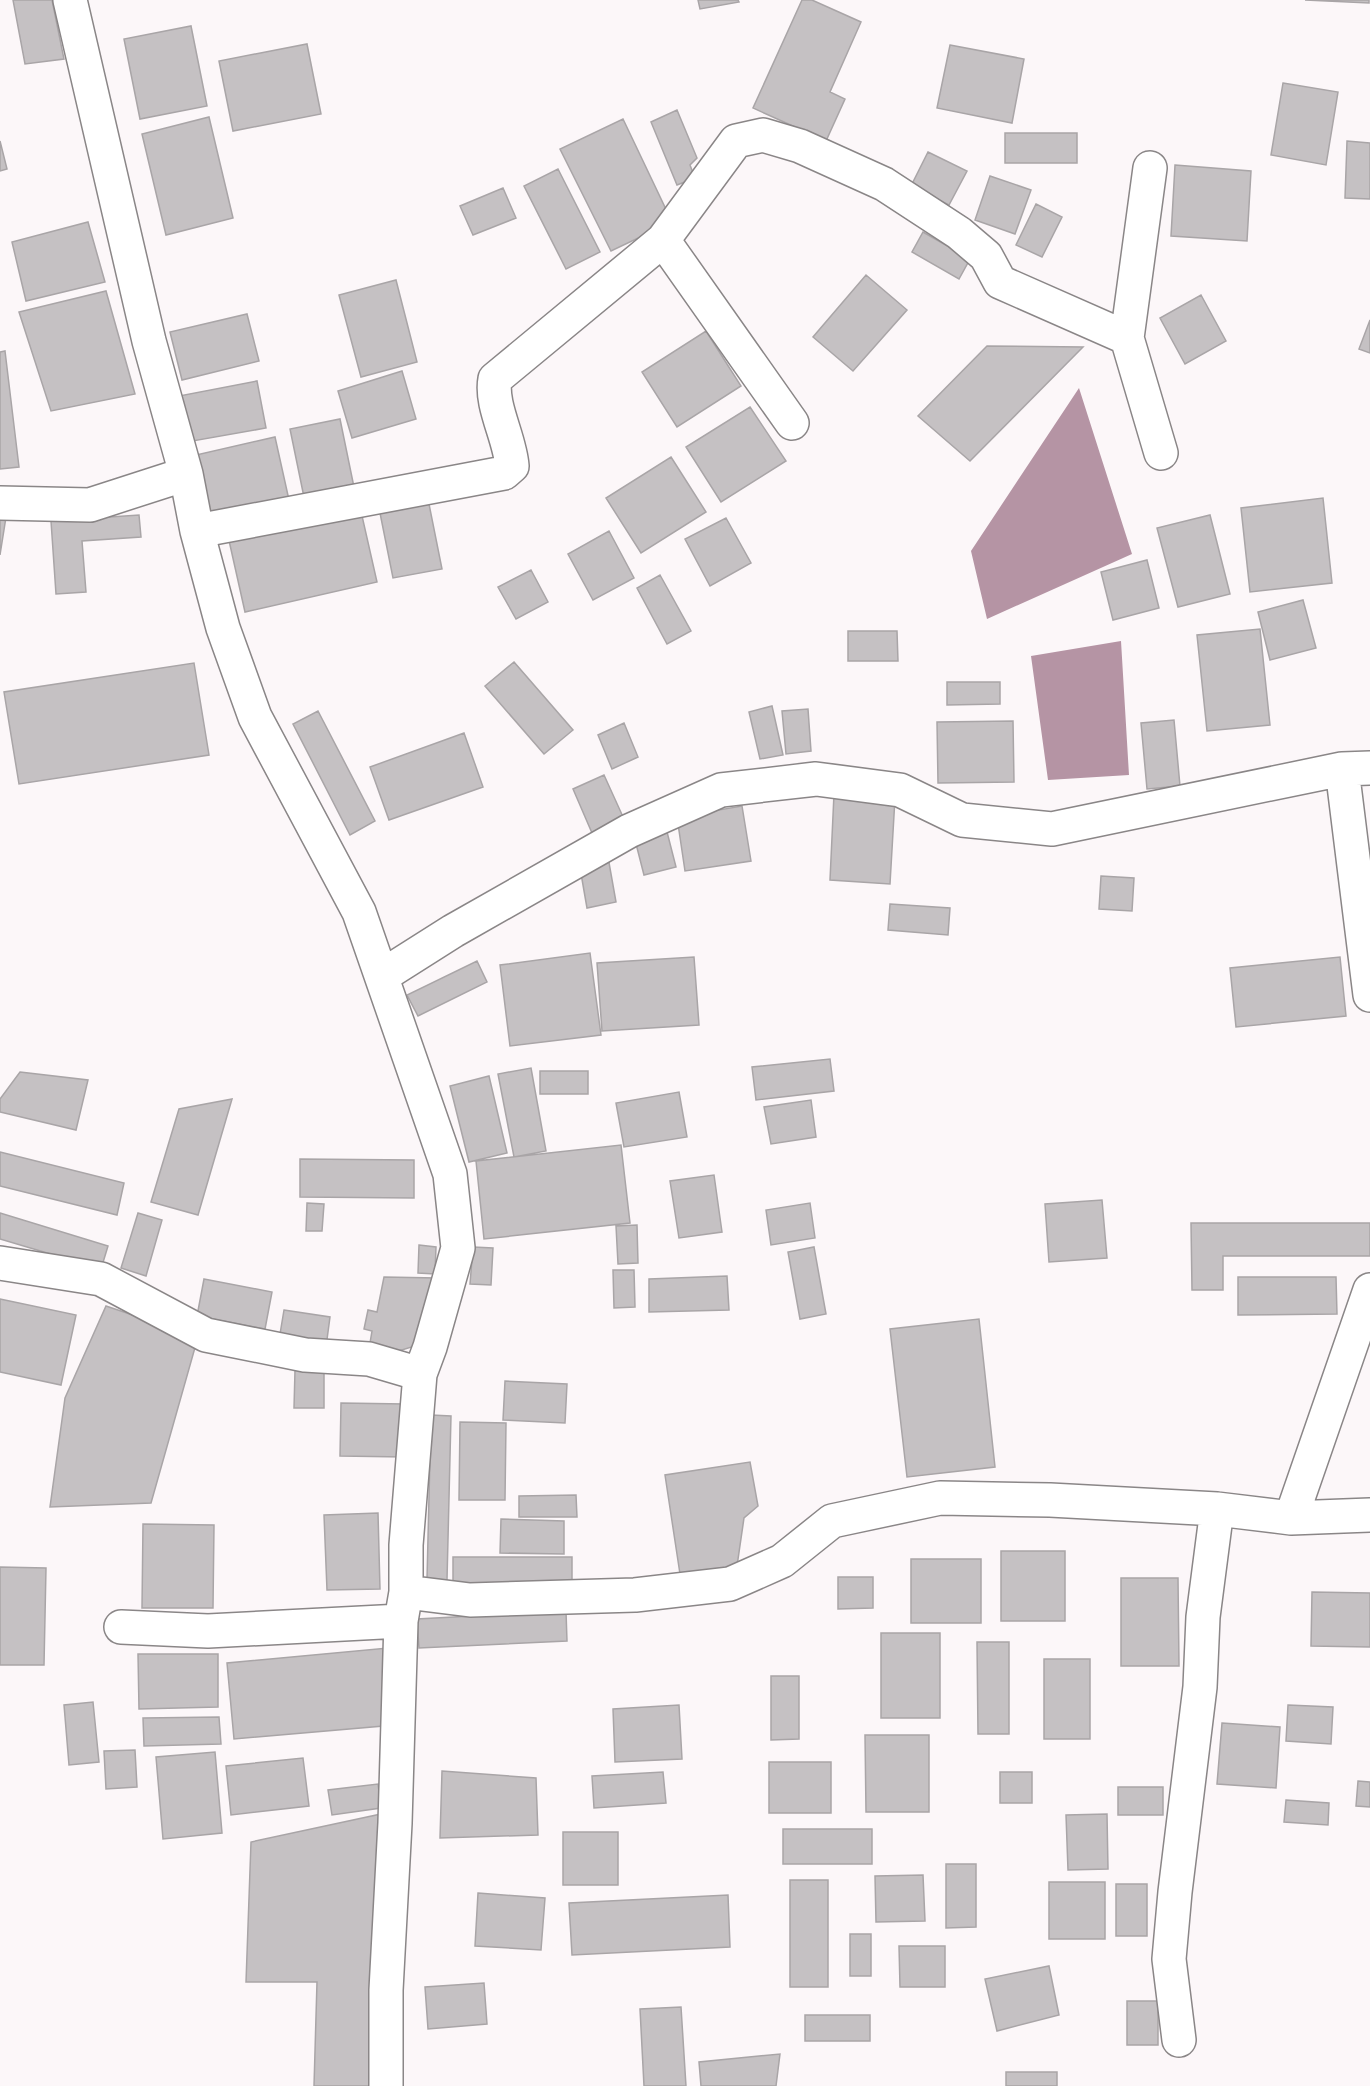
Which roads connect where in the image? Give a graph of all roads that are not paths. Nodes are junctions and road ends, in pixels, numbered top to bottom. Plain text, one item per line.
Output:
1 (70, 0) edge
2 (1150, 168) dead end
3 (663, 240) junction
4 (1127, 338) junction
5 (792, 423) dead end
6 (1161, 453) dead end
7 (186, 474) junction
8 (0, 503) edge
9 (197, 531) junction
10 (1356, 769) edge
11 (382, 976) junction
12 (1370, 995) edge
13 (0, 1263) edge
14 (1370, 1290) edge
15 (420, 1374) junction
16 (1217, 1509) junction
17 (1370, 1515) edge
18 (1291, 1518) junction
19 (403, 1606) junction
20 (121, 1627) dead end
21 (1179, 2040) dead end
22 (386, 2086) edge

1 - 7 street
2 - 4 street
3 - 4 street
3 - 5 street
3 - 9 street
4 - 6 street
7 - 8 street
7 - 9 street
9 - 11 street
10 - 11 street
10 - 12 street
11 - 15 street
13 - 15 street
14 - 18 street
15 - 19 street
16 - 18 street
16 - 19 street
16 - 21 street
17 - 18 street
19 - 20 street
19 - 22 street

